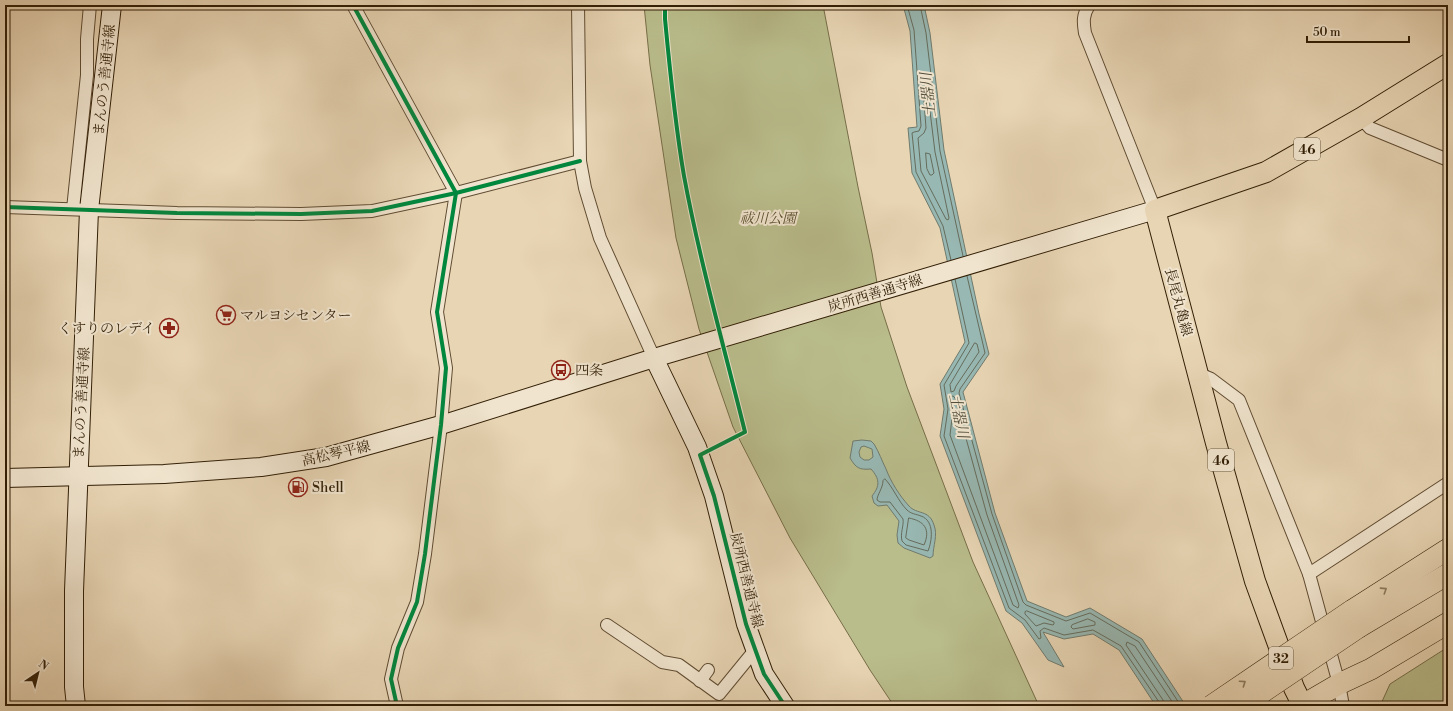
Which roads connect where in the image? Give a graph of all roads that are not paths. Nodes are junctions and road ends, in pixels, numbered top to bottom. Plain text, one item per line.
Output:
1 (90, 5) edge
2 (112, 5) edge
3 (353, 5) edge
4 (578, 5) edge
5 (1089, 5) edge
6 (1448, 64) edge
7 (1362, 118) junction
8 (1448, 160) edge
9 (580, 161) junction
10 (456, 193) junction
11 (5, 207) edge
12 (81, 209) junction
13 (1155, 210) junction
14 (654, 358) junction
15 (1197, 373) junction
16 (441, 426) junction
17 (78, 477) junction
18 (5, 478) edge
19 (1448, 483) edge
20 (1448, 549) edge
21 (1309, 574) junction
22 (1448, 574) edge
23 (1355, 619) junction
24 (1448, 623) edge
25 (607, 625) dead end
26 (755, 650) junction
27 (708, 670) dead end
28 (700, 680) junction
29 (1339, 684) junction
30 (76, 706) edge
31 (397, 706) edge
32 (785, 706) edge
33 (1211, 706) edge
34 (1242, 706) edge
35 (1303, 706) edge
36 (1343, 706) edge

1 - 12 street
2 - 12 main road, まんのう善通寺線
3 - 10 street
4 - 9 street
5 - 13 street
6 - 7 main road, 46
7 - 8 street
7 - 13 main road, 46
9 - 10 street
9 - 14 street
10 - 12 street
10 - 16 street
11 - 12 street
12 - 17 main road, まんのう善通寺線
13 - 14 main road, 炭所西善通寺線
13 - 15 main road, 長尾丸亀線 / 46
14 - 16 main road, 高松琴平線
14 - 26 main road, 炭所西善通寺線
15 - 21 street
15 - 35 main road, 長尾丸亀線 / 46
16 - 17 main road, 高松琴平線
16 - 31 street
17 - 18 main road, 高松琴平線
17 - 30 main road, まんのう善通寺線
19 - 21 street
23 -> 20 highway, 32
21 - 29 street
22 - 23 highway, 32
33 -> 23 highway, 32, bridge
23 - 34 highway, 32, bridge
24 - 29 highway
25 - 28 street
26 - 28 street
26 - 32 main road, 炭所西善通寺線
27 - 28 street
29 - 35 highway
29 - 36 street

